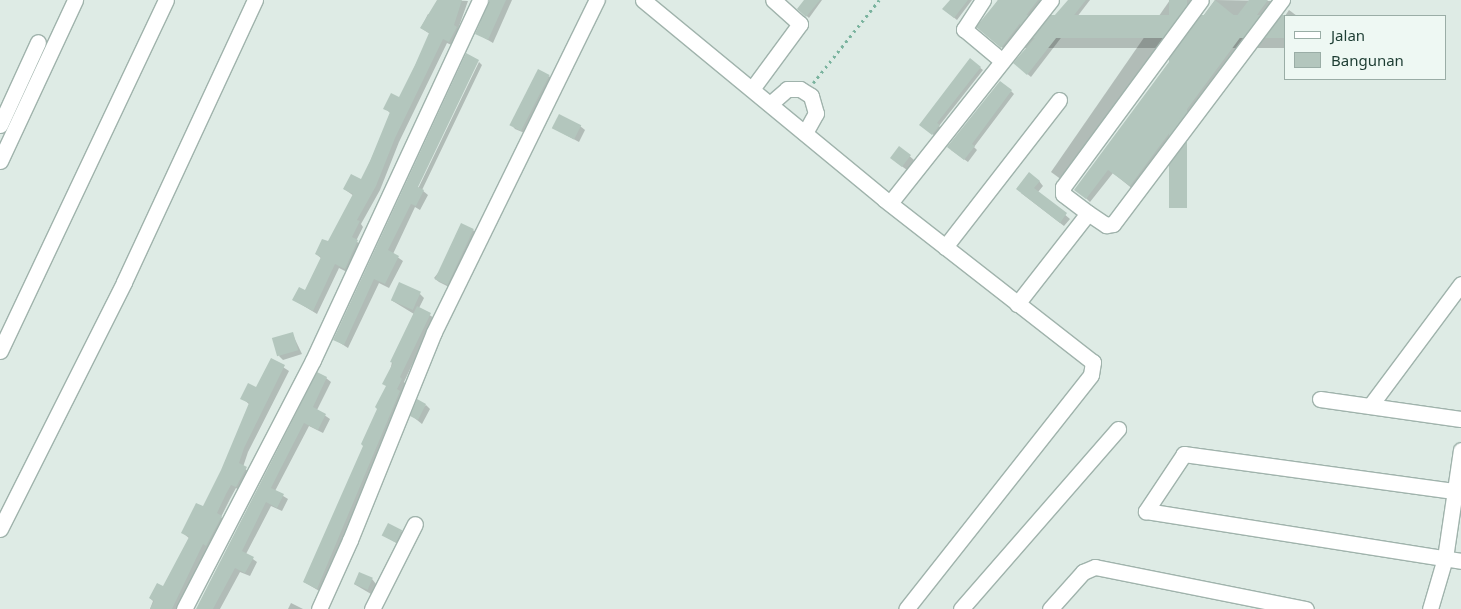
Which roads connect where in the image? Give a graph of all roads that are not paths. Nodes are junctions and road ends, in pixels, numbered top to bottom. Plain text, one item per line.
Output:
1 (75, 0) edge
2 (166, 0) edge
3 (255, 0) edge
4 (480, 0) edge
5 (597, 0) edge
6 (983, 0) edge
7 (1051, 0) edge
8 (1201, 0) edge
9 (1282, 0) edge
10 (653, 3) edge
11 (781, 3) edge
12 (38, 42) dead end
13 (1001, 60) junction
14 (752, 89) junction
15 (1059, 100) dead end
16 (770, 104) junction
17 (0, 125) edge
18 (805, 133) junction
19 (0, 161) edge
20 (890, 204) junction
21 (1088, 213) junction
22 (945, 247) junction
23 (1461, 284) edge
24 (1018, 304) junction
25 (0, 351) edge
26 (1320, 399) dead end
27 (1370, 406) junction
28 (1461, 419) edge
29 (1118, 429) dead end
30 (1461, 450) edge
31 (1458, 491) edge
32 (415, 524) dead end
33 (0, 529) edge
34 (1445, 558) junction
35 (1461, 560) edge
36 (184, 609) edge
37 (319, 609) edge
38 (372, 609) edge
39 (906, 609) edge
40 (961, 609) edge
41 (1050, 609) edge
42 (1306, 609) edge
43 (1430, 609) edge

1 - 19 street
2 - 25 street
3 - 33 street
4 - 36 street
5 - 37 street
6 - 13 street
7 - 13 street
8 - 21 street
9 - 21 street
10 - 14 street
11 - 14 street
12 - 17 street
13 - 20 street
14 - 16 street
15 - 22 street
16 - 18 street
16 - 18 street
18 - 20 street
20 - 22 street
21 - 24 street
22 - 24 street
23 - 27 street
24 - 39 street
26 - 27 street
27 - 28 street
29 - 40 street
30 - 31 street
31 - 34 street
31 - 34 street
32 - 38 street
34 - 35 street
34 - 43 street
41 - 42 street

